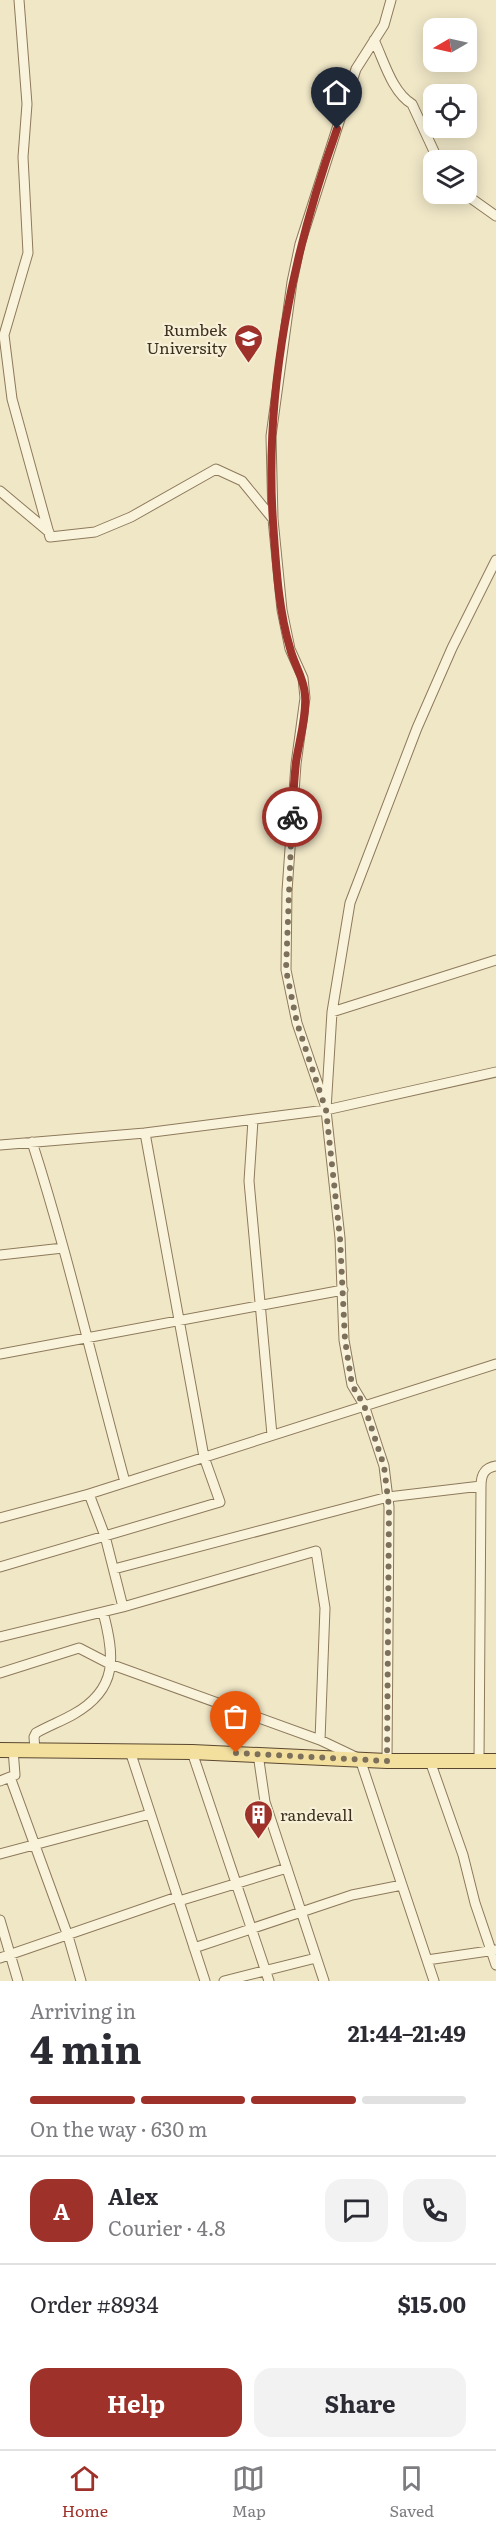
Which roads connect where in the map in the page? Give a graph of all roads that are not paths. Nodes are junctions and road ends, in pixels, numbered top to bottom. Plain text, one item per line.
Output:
1 (391, 0) edge
2 (21, 2) edge
3 (374, 40) junction
4 (433, 150) edge
5 (477, 203) edge
6 (496, 216) edge
7 (0, 491) edge
8 (273, 519) junction
9 (49, 532) junction
10 (496, 560) edge
11 (485, 580) junction
12 (496, 582) edge
13 (496, 960) edge
14 (332, 1012) junction
15 (496, 1072) edge
16 (326, 1110) junction
17 (253, 1120) junction
18 (145, 1133) junction
19 (32, 1142) junction
20 (0, 1145) edge
21 (63, 1248) junction
22 (0, 1255) edge
23 (343, 1290) junction
24 (259, 1305) junction
25 (178, 1320) junction
26 (85, 1338) junction
27 (0, 1354) edge
28 (496, 1364) edge
29 (364, 1405) junction
30 (272, 1435) junction
31 (204, 1457) junction
32 (496, 1466) edge
33 (125, 1482) junction
34 (481, 1486) junction
35 (89, 1494) junction
36 (388, 1497) junction
37 (0, 1518) edge
38 (105, 1536) junction
39 (0, 1567) edge
40 (114, 1569) junction
41 (123, 1607) junction
42 (103, 1612) junction
43 (0, 1637) edge
44 (110, 1664) junction
45 (0, 1674) edge
46 (320, 1740) junction
47 (6, 1750) edge
48 (35, 1750) junction
49 (130, 1751) junction
50 (192, 1752) junction
51 (258, 1754) junction
52 (360, 1759) junction
53 (387, 1761) junction
54 (430, 1761) junction
55 (479, 1761) junction
56 (496, 1761) edge
57 (5, 1779) edge
58 (150, 1814) junction
59 (33, 1844) junction
60 (0, 1854) edge
61 (287, 1868) junction
62 (236, 1882) junction
63 (402, 1885) junction
64 (178, 1899) junction
65 (302, 1913) junction
66 (0, 1920) edge
67 (251, 1929) junction
68 (68, 1936) junction
69 (194, 1948) junction
70 (494, 1951) edge
71 (10, 1954) junction
72 (0, 1958) edge
73 (316, 1958) junction
74 (427, 1960) junction
75 (496, 1965) edge
76 (265, 1970) junction
77 (18, 1981) edge
78 (81, 1981) edge
79 (205, 1981) edge
80 (224, 1981) edge
81 (269, 1981) edge
82 (324, 1981) edge
83 (434, 1981) edge

1 - 3 street
2 - 9 street
3 - 4 street
3 - 8 street
5 - 6 street
7 - 9 street
8 - 9 street
8 - 16 street
10 - 11 street
11 - 12 street
11 - 14 street
13 - 14 street
14 - 16 street
15 - 16 street
16 - 17 street
16 - 23 street
17 - 18 street
17 - 24 street
18 - 19 street
18 - 25 street
19 - 20 street
19 - 21 street
21 - 22 street
21 - 26 street
23 - 24 street
23 - 29 street
24 - 25 street
24 - 30 street
25 - 26 street
25 - 31 street
26 - 27 street
26 - 33 street
28 - 29 street
29 - 30 street
29 - 36 street
30 - 31 street
31 - 33 street
31 - 38 street
32 - 34 street
33 - 35 street
34 - 36 street
34 - 55 street
35 - 37 street
35 - 38 street
36 - 40 street
36 - 53 street
38 - 39 street
38 - 40 street
40 - 41 street
41 - 42 street
41 - 46 street
42 - 43 street
42 - 44 street
44 - 45 street
44 - 46 street
44 - 48 street
46 - 52 street
47 - 48 main road
47 - 57 street
48 - 49 main road
49 - 50 main road
49 - 58 street
50 - 51 main road
50 - 62 street
51 - 52 main road
51 - 61 street
52 - 53 main road
52 - 63 street
53 - 54 main road
54 - 55 main road
54 - 70 street
55 - 56 main road
57 - 59 street
58 - 59 street
58 - 64 street
59 - 60 street
59 - 68 street
61 - 62 street
61 - 65 street
62 - 64 street
62 - 67 street
63 - 65 street
63 - 74 street
64 - 68 street
64 - 69 street
65 - 67 street
65 - 73 street
66 - 71 street
67 - 69 street
67 - 76 street
68 - 71 street
68 - 78 street
69 - 79 street
70 - 74 street
70 - 75 street
71 - 72 street
71 - 77 street
73 - 76 street
73 - 82 street
74 - 83 street
76 - 80 street
76 - 81 street

